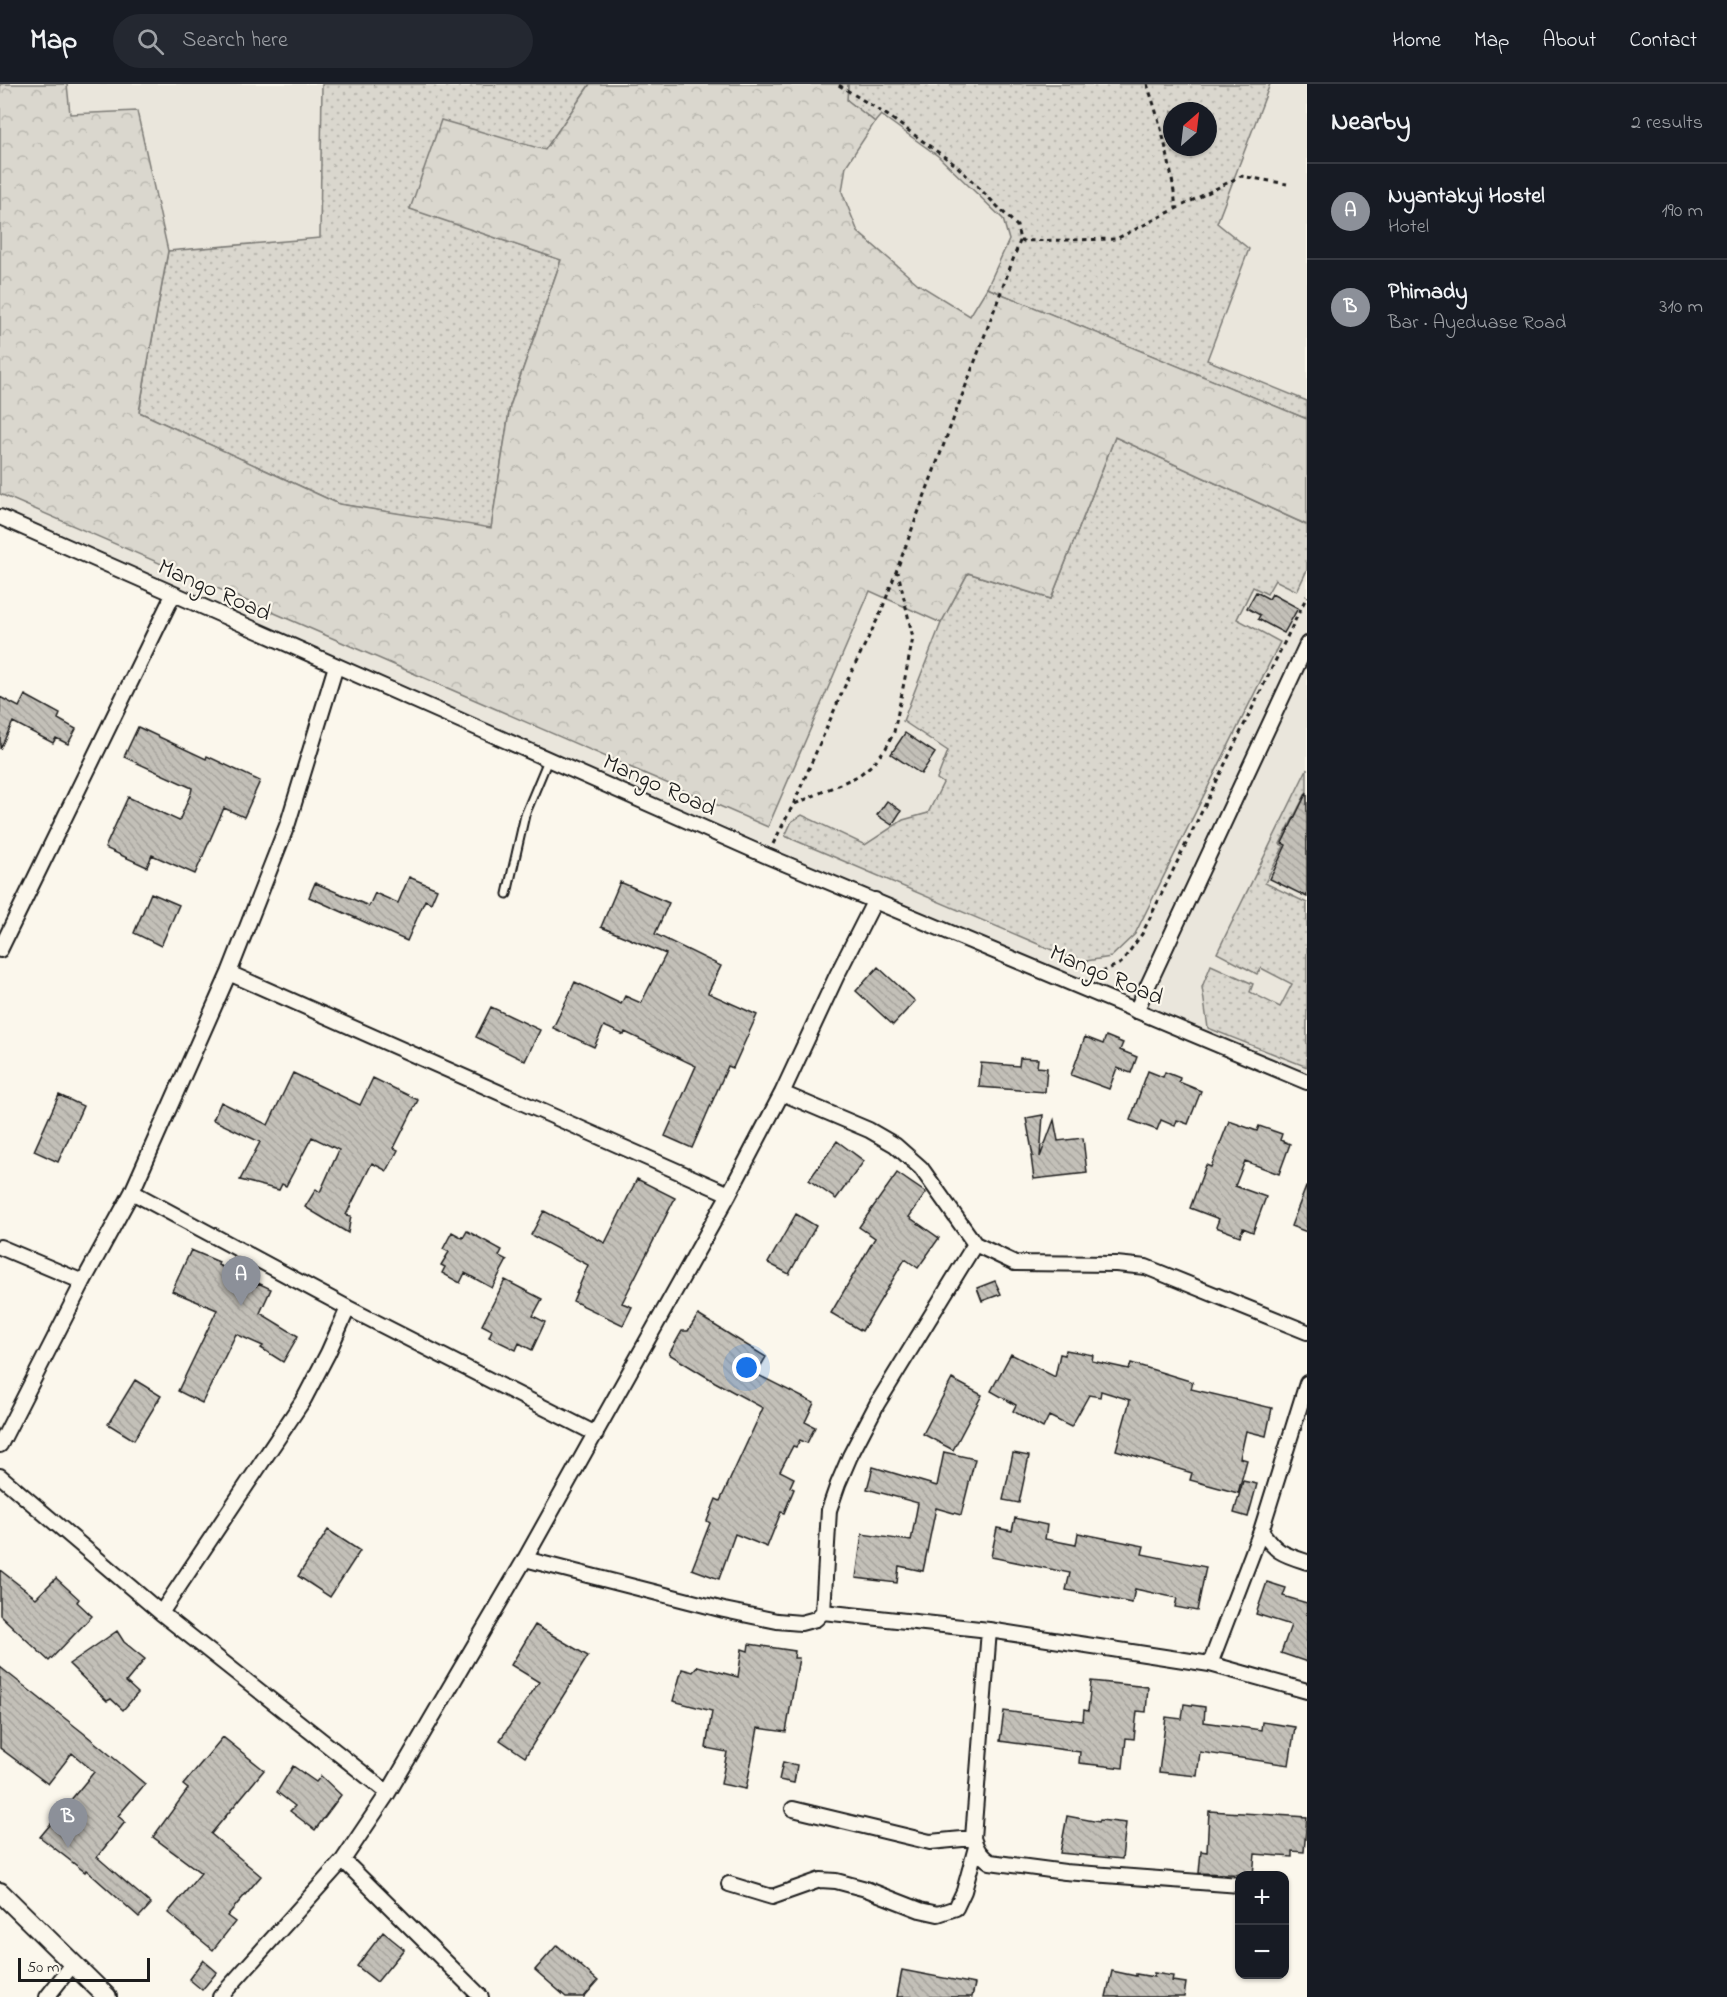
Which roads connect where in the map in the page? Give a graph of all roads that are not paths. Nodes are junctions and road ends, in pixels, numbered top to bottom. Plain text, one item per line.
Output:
1 (0, 517) edge
2 (174, 595) junction
3 (1306, 649) edge
4 (336, 666) junction
5 (548, 759) junction
6 (507, 894) dead end
7 (875, 900) junction
8 (0, 950) edge
9 (229, 973) junction
10 (1136, 1011) junction
11 (1307, 1082) edge
12 (782, 1093) junction
13 (132, 1192) junction
14 (729, 1194) junction
15 (975, 1244) junction
16 (0, 1247) edge
17 (83, 1282) junction
18 (348, 1308) junction
19 (1307, 1332) edge
20 (1307, 1383) edge
21 (596, 1434) junction
22 (0, 1445) edge
23 (0, 1476) edge
24 (1261, 1531) junction
25 (525, 1559) junction
26 (1307, 1562) edge
27 (823, 1612) junction
28 (161, 1613) junction
29 (989, 1630) junction
30 (1210, 1664) junction
31 (1307, 1691) edge
32 (388, 1793) junction
33 (793, 1809) dead end
34 (975, 1843) junction
35 (343, 1860) junction
36 (729, 1884) dead end
37 (1235, 1886) edge
38 (0, 1892) edge
39 (73, 1964) junction
40 (47, 1997) edge
41 (107, 1997) edge
42 (220, 1997) edge
43 (481, 1997) edge

1 - 2 street, Mango Road
2 - 4 street, Mango Road
2 - 8 street
3 - 10 street
4 - 5 street, Mango Road
4 - 9 street
5 - 6 lane
5 - 7 street, Mango Road
7 - 10 street, Mango Road
7 - 12 street
9 - 13 street
9 - 14 street
10 - 11 street, Mango Road
12 - 14 street
12 - 15 street
13 - 17 street
13 - 18 street
14 - 21 street
15 - 19 street
15 - 27 street
16 - 17 street
17 - 22 street
18 - 21 street
18 - 28 street
20 - 24 street
21 - 25 street
23 - 28 street
24 - 26 street
24 - 30 street
25 - 27 street
25 - 32 street
27 - 29 street
28 - 32 street
29 - 30 street
29 - 34 street
30 - 31 street
32 - 35 street
33 - 34 street
34 - 36 street
34 - 37 street
35 - 42 street
35 - 43 street
38 - 39 street
39 - 40 street
39 - 41 street

